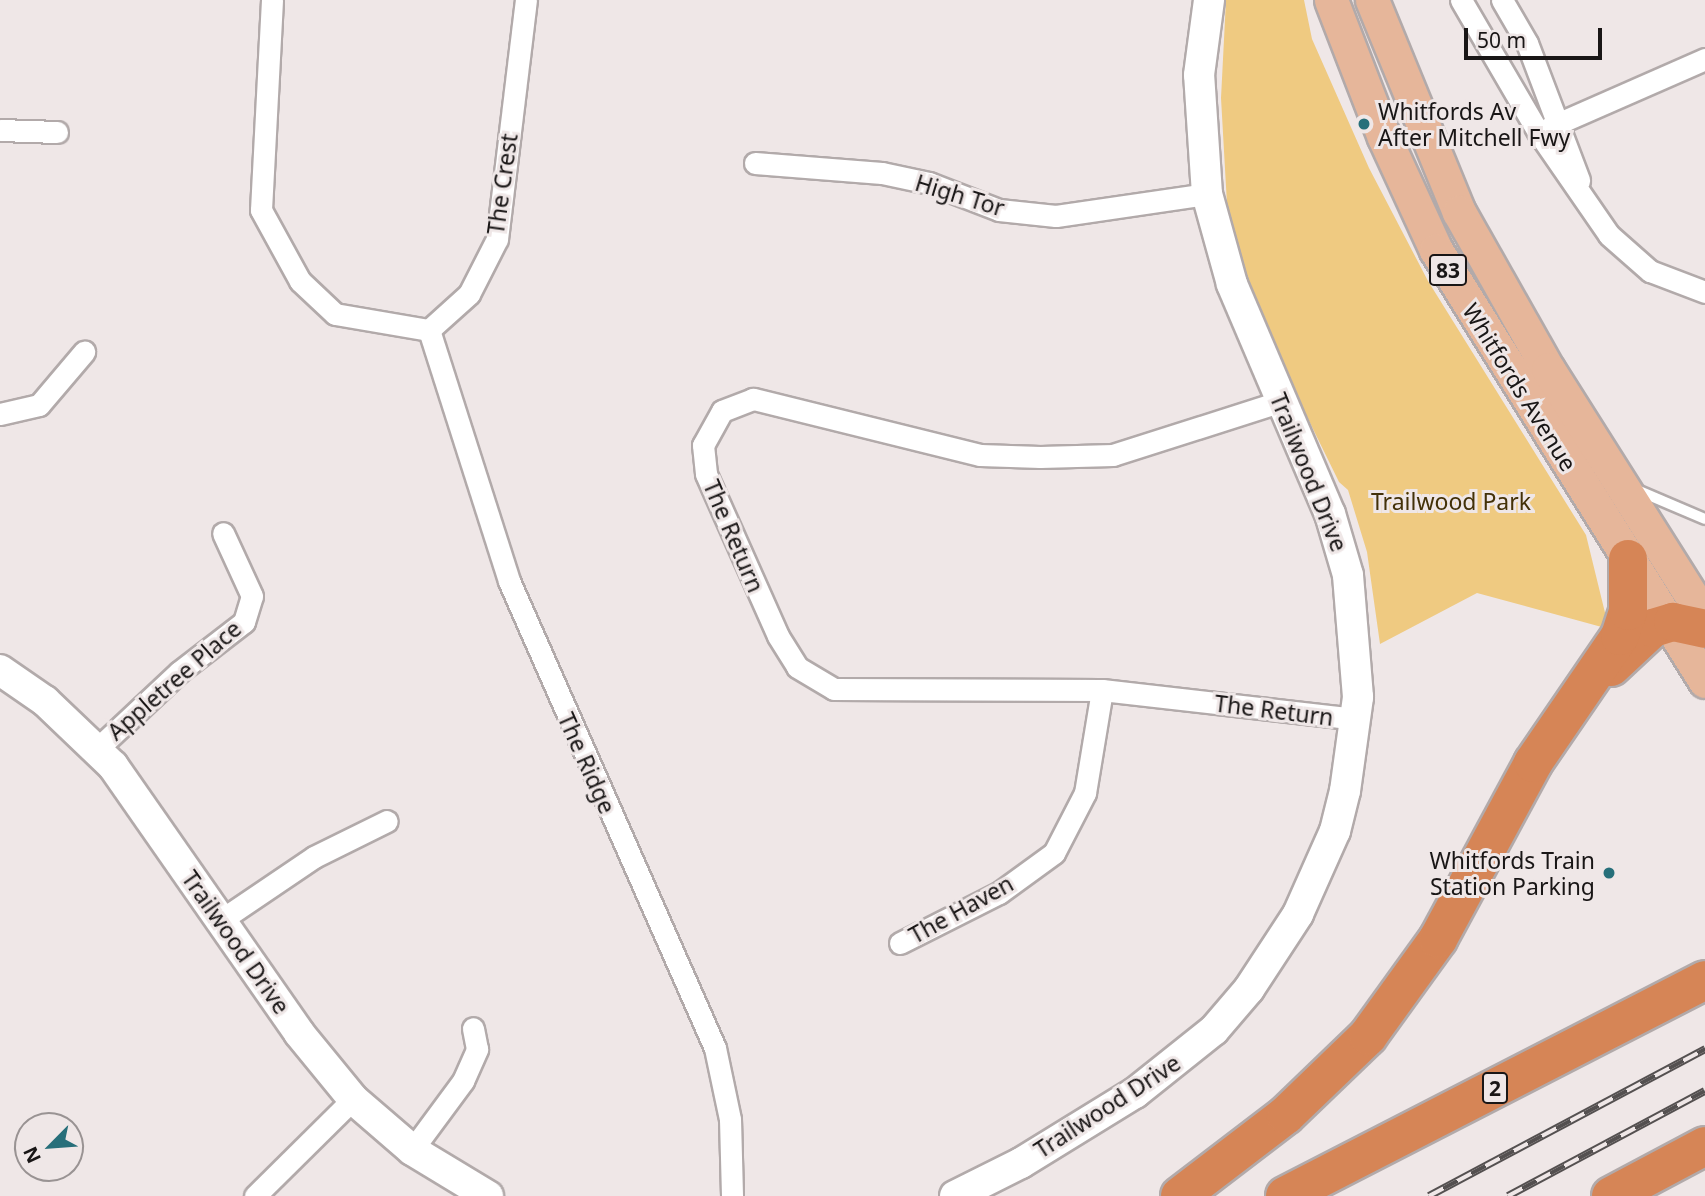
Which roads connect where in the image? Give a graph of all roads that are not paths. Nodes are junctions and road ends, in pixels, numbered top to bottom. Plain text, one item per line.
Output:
1 (272, 0) edge
2 (526, 0) edge
3 (1209, 0) edge
4 (1331, 0) edge
5 (1372, 0) edge
6 (1461, 0) edge
7 (1502, 0) edge
8 (1705, 59) edge
9 (1560, 122) junction
10 (0, 130) edge
11 (57, 132) dead end
12 (1538, 132) junction
13 (755, 163) dead end
14 (1207, 194) junction
15 (1586, 202) junction
16 (1705, 292) edge
17 (429, 330) junction
18 (84, 352) dead end
19 (1282, 401) junction
20 (0, 414) edge
21 (1619, 482) junction
22 (1705, 519) edge
23 (223, 533) dead end
24 (1634, 568) junction
25 (1687, 616) edge
26 (0, 670) edge
27 (1102, 690) junction
28 (1571, 705) junction
29 (1356, 719) junction
30 (97, 749) junction
31 (387, 821) dead end
32 (221, 920) junction
33 (900, 943) dead end
34 (1705, 981) edge
35 (473, 1028) dead end
36 (353, 1099) junction
37 (1705, 1146) edge
38 (412, 1150) junction
39 (255, 1196) edge
40 (488, 1196) edge
41 (732, 1196) edge
42 (955, 1196) edge
43 (1181, 1196) edge
44 (1285, 1196) edge
45 (1611, 1196) edge

1 - 17 street
2 - 17 street, The Crest
3 - 14 street, Trailwood Drive
4 - 24 main road, Whitfords Avenue / 83
5 - 21 main road, Whitfords Avenue / 83
6 - 12 street
7 - 9 street
8 - 9 street
9 - 12 street
9 - 15 street
10 - 11 street
12 - 15 street
13 - 14 street, High Tor
14 - 19 street, Trailwood Drive
15 - 16 street
17 - 41 street, The Ridge
18 - 20 street
19 - 27 street, The Return
19 - 29 street, Trailwood Drive
21 - 22 lane
21 - 25 main road, Whitfords Avenue / 83
23 - 30 street, Appletree Place
24 - 25 main road, Whitfords Avenue / 83
24 - 28 highway
25 - 28 highway
26 - 30 street, Trailwood Drive
27 - 29 street, The Return
27 - 33 street, The Haven
28 - 43 highway
29 - 42 street, Trailwood Drive
30 - 32 street, Trailwood Drive
31 - 32 street
32 - 36 street, Trailwood Drive
34 - 44 highway, 2
35 - 38 street
36 - 38 street, Trailwood Drive
36 - 39 street
37 - 45 highway
38 - 40 street, Trailwood Drive

